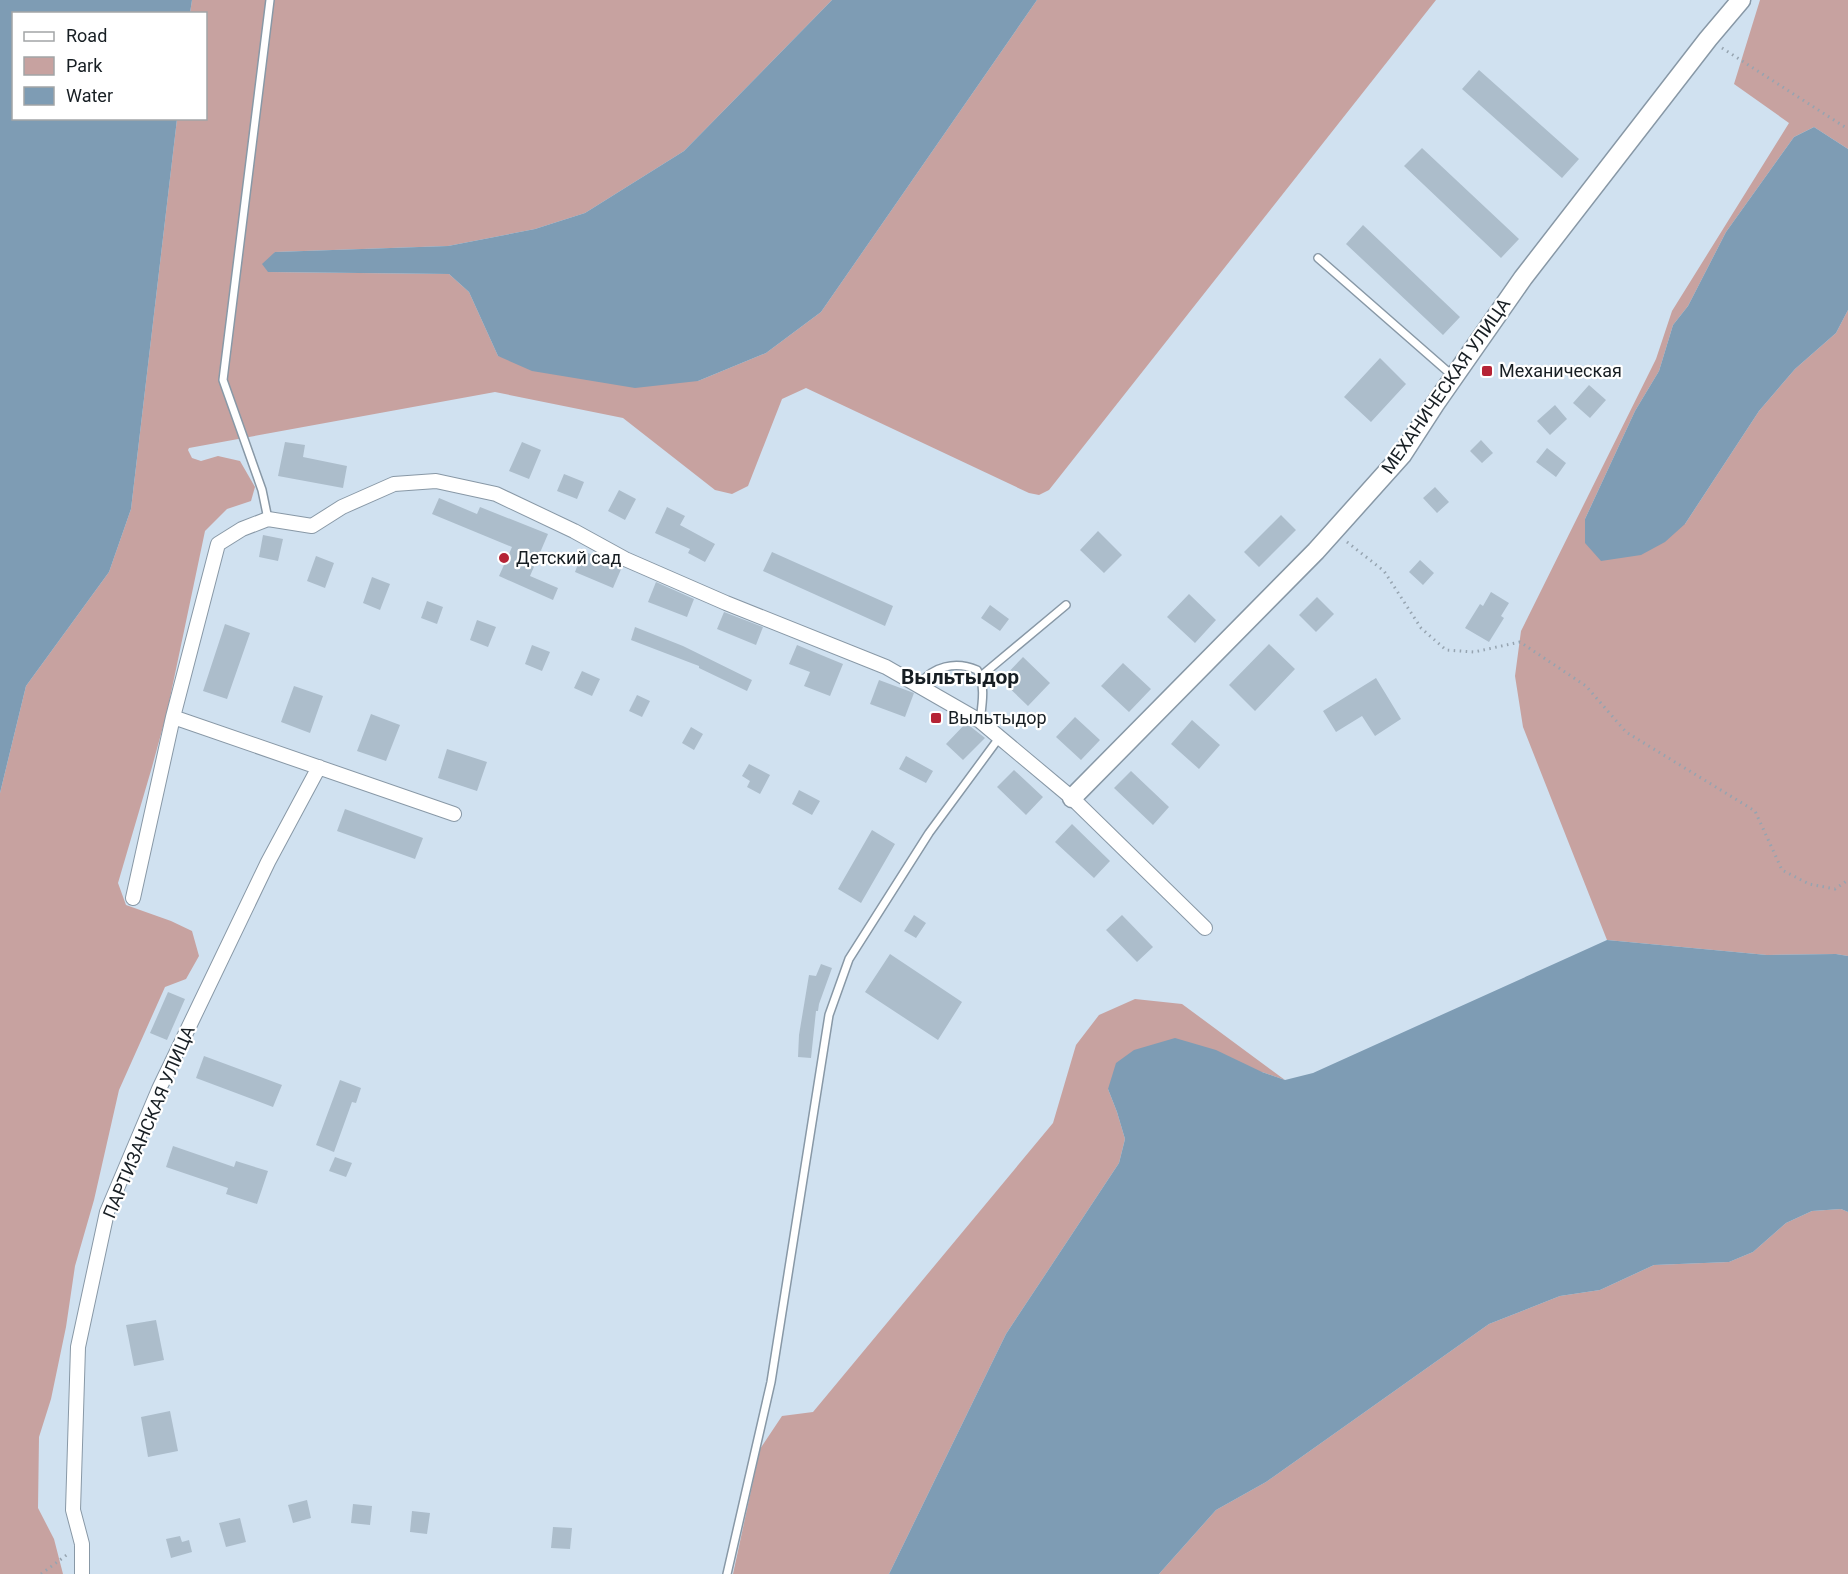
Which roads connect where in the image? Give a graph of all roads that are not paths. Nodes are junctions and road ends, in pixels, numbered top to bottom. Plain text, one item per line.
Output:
1 (270, 0) edge
2 (1742, 0) edge
3 (1318, 258) dead end
4 (1454, 377) junction
5 (268, 519) junction
6 (1066, 605) dead end
7 (981, 676) junction
8 (919, 685) junction
9 (173, 717) junction
10 (980, 721) junction
11 (999, 738) junction
12 (319, 767) junction
13 (1072, 798) junction
14 (454, 814) dead end
15 (133, 898) dead end
16 (1205, 928) dead end
17 (82, 1574) edge
18 (727, 1574) edge

1 - 5 lane
2 - 4 street, МЕХАНИЧЕСКАЯ УЛИЦА
3 - 4 lane
4 - 13 street, МЕХАНИЧЕСКАЯ УЛИЦА
5 - 8 street
5 - 9 street
6 - 7 lane
7 - 8 lane
7 - 10 lane
8 - 10 street
9 - 12 street
9 - 15 street
10 - 11 street
11 - 13 street
11 - 18 lane
12 - 14 street
12 - 17 street, ПАРТИЗАНСКАЯ УЛИЦА
13 - 16 street

